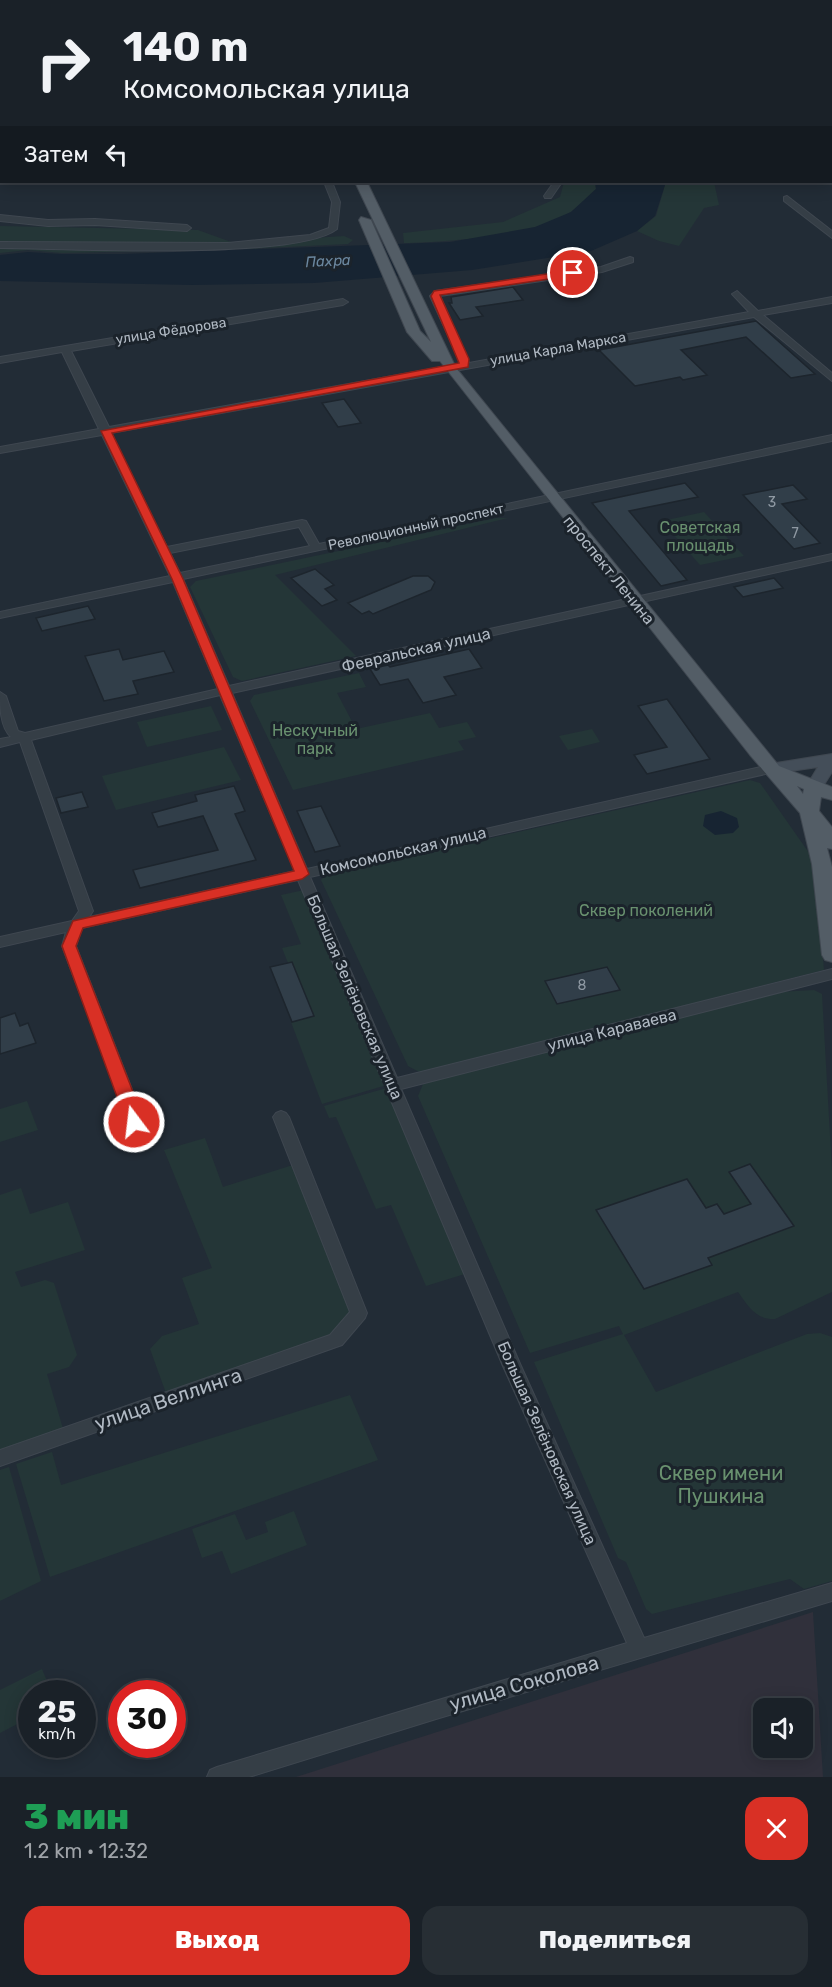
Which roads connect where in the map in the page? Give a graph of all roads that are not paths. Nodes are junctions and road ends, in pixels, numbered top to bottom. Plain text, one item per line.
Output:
1 (328, 183) edge
2 (557, 183) edge
3 (357, 185) edge
4 (548, 196) dead end
5 (787, 200) dead end
6 (2, 219) edge
7 (187, 228) dead end
8 (832, 235) edge
9 (0, 245) edge
10 (630, 260) dead end
11 (737, 294) dead end
12 (832, 300) edge
13 (343, 302) dead end
14 (756, 314) junction
15 (65, 348) junction
16 (0, 360) edge
17 (457, 367) junction
18 (832, 378) edge
19 (106, 431) junction
20 (832, 438) edge
21 (0, 450) edge
22 (552, 498) junction
23 (317, 549) junction
24 (164, 551) junction
25 (832, 557) edge
26 (177, 579) junction
27 (634, 600) junction
28 (0, 615) edge
29 (224, 690) junction
30 (0, 696) edge
31 (24, 737) junction
32 (0, 744) edge
33 (832, 761) edge
34 (771, 769) junction
35 (814, 787) junction
36 (832, 794) edge
37 (809, 814) junction
38 (832, 843) edge
39 (302, 874) junction
40 (78, 924) junction
41 (0, 942) edge
42 (832, 955) edge
43 (832, 974) edge
44 (393, 1085) junction
45 (281, 1117) dead end
46 (134, 1122) dead end
47 (0, 1458) edge
48 (832, 1592) edge
49 (639, 1648) junction
50 (217, 1777) edge

1 - 9 street
2 - 4 street
3 - 17 main road, проспект Ленина
3 - 17 main road, проспект Ленина
5 - 8 street
6 - 7 street
10 - 17 street
11 - 14 street
12 - 14 street, улица Карла Маркса
13 - 15 street, улица Фёдорова
14 - 17 street, улица Карла Маркса
14 - 18 street
15 - 16 street, улица Фёдорова
15 - 19 street, Большая Зелёновская улица
17 - 19 street, улица Карла Маркса
17 - 22 main road, проспект Ленина
19 - 21 street, улица Карла Маркса
19 - 24 street, Большая Зелёновская улица
20 - 22 street, Революционный проспект
22 - 23 street, Революционный проспект
22 - 27 main road, проспект Ленина
23 - 24 street
23 - 26 street, Революционный проспект
24 - 26 street, Большая Зелёновская улица
25 - 27 street, Февральская улица
26 - 28 street, Революционный проспект
26 - 29 street, Большая Зелёновская улица
27 - 29 street, Февральская улица
27 - 34 main road, проспект Ленина
29 - 31 street, Февральская улица
29 - 39 street, Большая Зелёновская улица
30 - 31 street
31 - 32 street, Февральская улица
31 - 40 street
33 - 34 main road
33 - 35 main road
34 - 35 main road
34 - 37 main road, проспект Ленина
34 - 39 street, Комсомольская улица
35 - 36 main road
35 - 37 main road
37 - 38 main road, проспект Ленина
37 - 42 main road
39 - 40 street, Комсомольская улица
39 - 44 street, Большая Зелёновская улица
40 - 41 street, Комсомольская улица
40 - 46 street
43 - 44 street, улица Караваева
44 - 49 street, Большая Зелёновская улица
45 - 47 street, улица Веллинга
48 - 49 street, улица Соколова
49 - 50 street, улица Соколова

